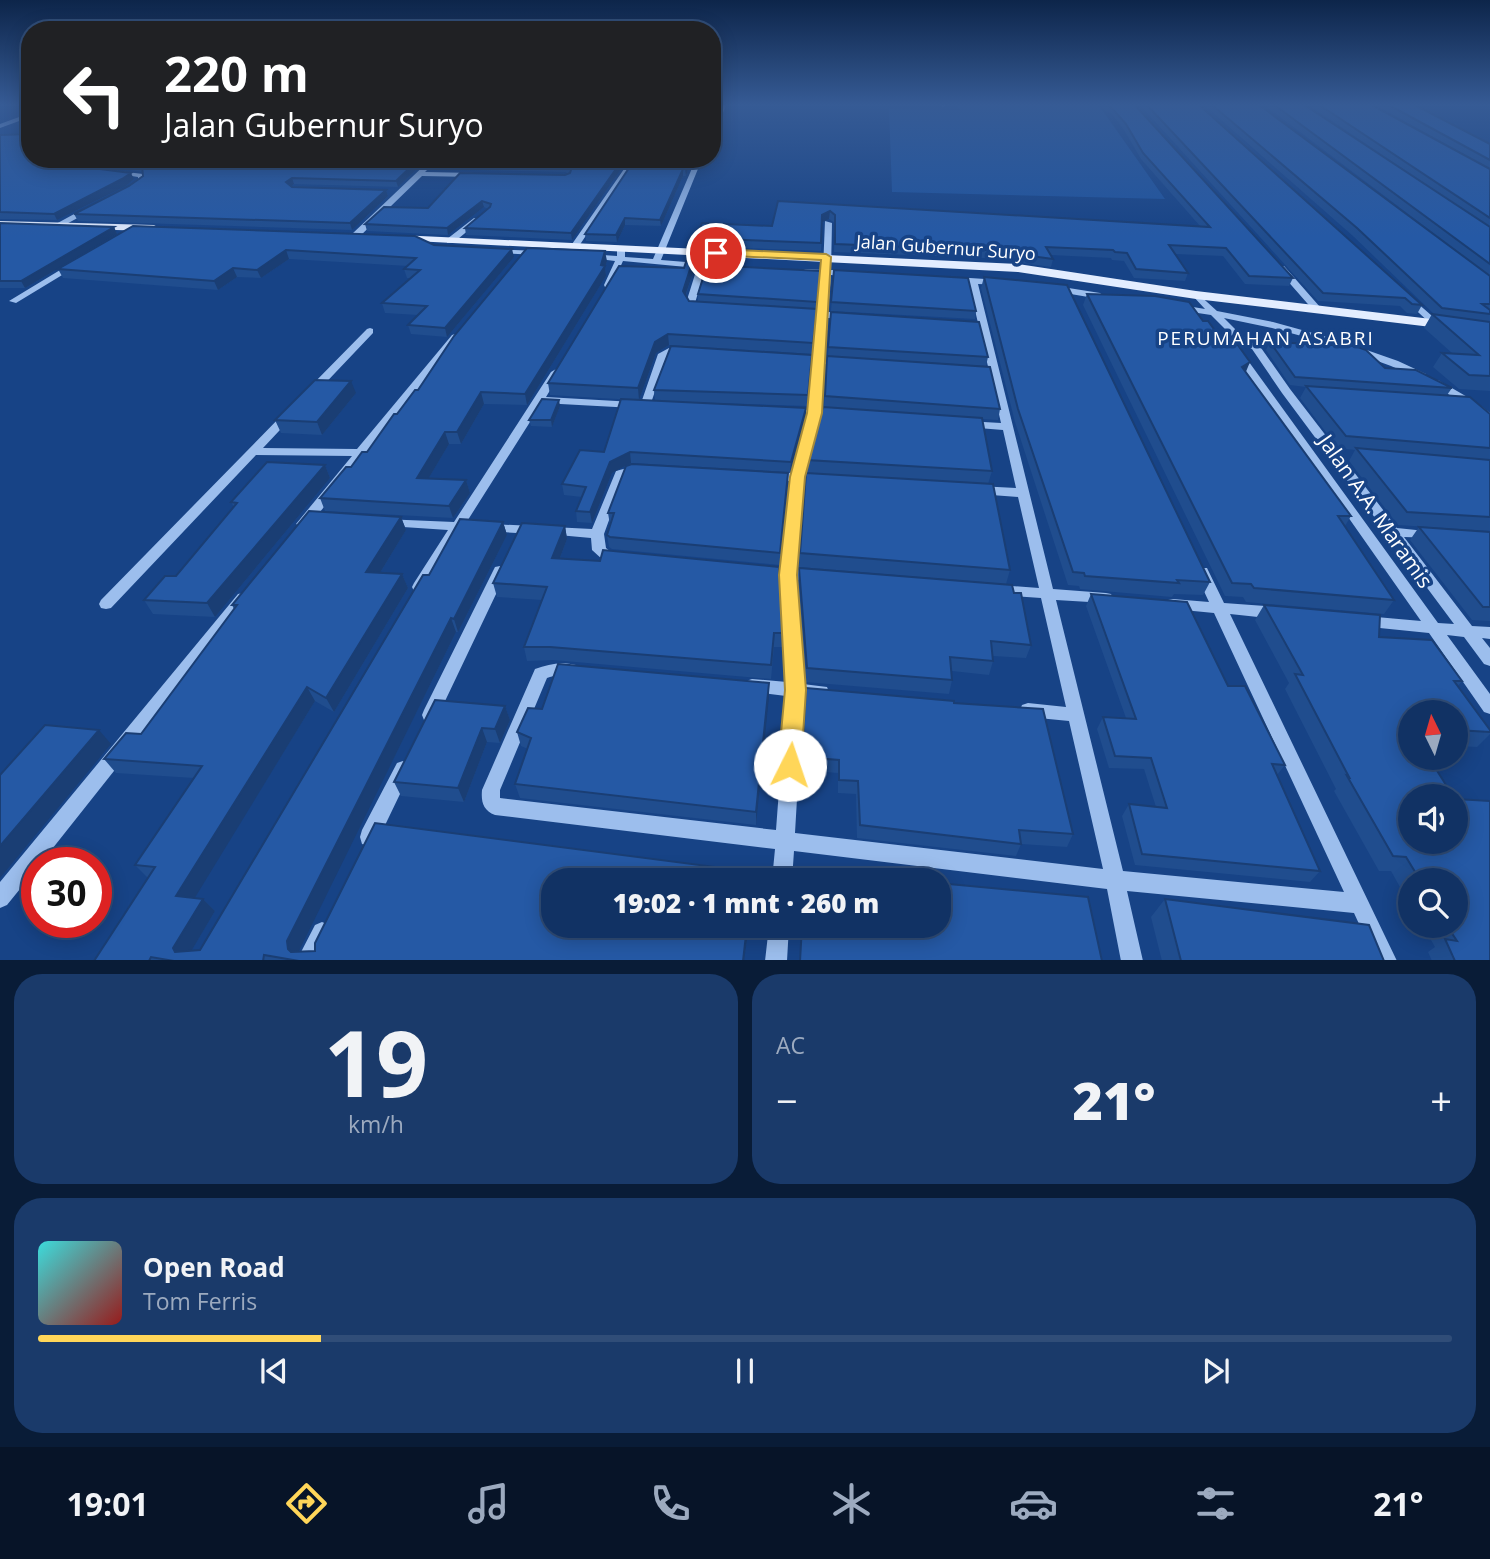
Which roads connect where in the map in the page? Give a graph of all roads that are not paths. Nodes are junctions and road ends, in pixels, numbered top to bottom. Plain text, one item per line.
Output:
1 (110, 168) edge
2 (428, 168) edge
3 (628, 168) edge
4 (695, 168) edge
5 (423, 174) junction
6 (488, 175) edge
7 (129, 189) edge
8 (389, 192) edge
9 (403, 192) junction
10 (94, 207) edge
11 (486, 212) edge
12 (828, 223) edge
13 (0, 224) edge
14 (58, 225) junction
15 (138, 228) junction
16 (166, 229) edge
17 (127, 234) edge
18 (341, 236) edge
19 (368, 237) junction
20 (419, 239) junction
21 (450, 241) junction
22 (575, 247) junction
23 (531, 248) junction
24 (621, 253) junction
25 (658, 256) junction
26 (826, 257) junction
27 (81, 261) edge
28 (1276, 264) edge
29 (702, 266) junction
30 (730, 267) edge
31 (512, 268) edge
32 (799, 271) edge
33 (827, 273) junction
34 (853, 274) edge
35 (947, 279) edge
36 (973, 281) junction
37 (1008, 283) edge
38 (1396, 287) edge
39 (1044, 288) edge
40 (1069, 291) junction
41 (1196, 295) junction
42 (601, 297) edge
43 (1108, 297) edge
44 (13, 300) dead end
45 (1173, 307) edge
46 (706, 308) edge
47 (1077, 308) edge
48 (1317, 309) junction
49 (796, 313) edge
50 (1212, 313) junction
51 (821, 315) junction
52 (862, 317) edge
53 (1436, 324) junction
54 (461, 330) edge
55 (1490, 330) edge
56 (370, 331) dead end
57 (1239, 338) junction
58 (694, 352) edge
59 (567, 354) edge
60 (791, 359) edge
61 (818, 360) junction
62 (859, 363) edge
63 (540, 400) junction
64 (1446, 402) edge
65 (1472, 404) junction
66 (645, 406) junction
67 (672, 408) edge
68 (776, 411) edge
69 (815, 413) junction
70 (842, 415) edge
71 (1490, 418) edge
72 (953, 423) edge
73 (1008, 427) junction
74 (253, 451) junction
75 (359, 453) junction
76 (659, 470) edge
77 (756, 475) edge
78 (797, 477) junction
79 (837, 480) edge
80 (957, 489) edge
81 (1024, 493) junction
82 (376, 521) edge
83 (458, 526) junction
84 (1392, 532) junction
85 (597, 534) junction
86 (1448, 536) edge
87 (291, 538) edge
88 (514, 541) junction
89 (1195, 558) edge
90 (636, 559) edge
91 (747, 570) edge
92 (788, 575) junction
93 (829, 578) edge
94 (979, 589) edge
95 (248, 591) edge
96 (1047, 594) junction
97 (411, 600) edge
98 (1127, 600) edge
99 (1153, 602) edge
100 (106, 604) dead end
101 (1219, 608) junction
102 (1286, 614) edge
103 (1353, 621) edge
104 (1434, 629) junction
105 (1468, 631) junction
106 (1490, 633) edge
107 (1490, 660) edge
108 (594, 672) edge
109 (728, 684) edge
110 (795, 690) junction
111 (835, 693) edge
112 (1490, 707) edge
113 (1009, 709) edge
114 (1076, 715) junction
115 (420, 734) edge
116 (408, 758) edge
117 (785, 841) junction
118 (360, 856) edge
119 (783, 868) edge
120 (1115, 880) junction
121 (0, 898) edge
122 (1360, 904) junction
123 (329, 917) edge
124 (778, 938) edge
125 (312, 960) edge
126 (776, 960) edge
127 (1132, 960) edge
128 (1387, 960) edge

1 - 7 street
2 - 5 street
3 - 22 street
4 - 25 street
5 - 6 street
5 - 9 street
8 - 9 street
9 - 19 street
10 - 14 street
11 - 21 street
12 - 26 street
13 - 14 main road
14 - 15 main road
15 - 16 main road
15 - 17 street
18 - 19 main road, Jalan Gubernur Suryo
19 - 20 main road, Jalan Gubernur Suryo
20 - 21 main road, Jalan Gubernur Suryo
20 - 23 street
21 - 23 main road, Jalan Gubernur Suryo
22 - 23 main road, Jalan Gubernur Suryo
22 - 24 main road, Jalan Gubernur Suryo
23 - 24 street
23 - 31 street
24 - 25 main road, Jalan Gubernur Suryo
24 - 42 street
25 - 26 main road, Jalan Gubernur Suryo
25 - 29 street
26 - 33 street
26 - 41 main road, Jalan Gubernur Suryo
27 - 44 street
28 - 48 street
29 - 30 street
29 - 46 street
32 - 33 street
33 - 34 street
33 - 51 street
35 - 36 street
36 - 37 street
36 - 73 street
38 - 53 street
39 - 40 street
40 - 43 street
40 - 47 street
41 - 48 main road, Jalan Gubernur Suryo
41 - 50 street, Jalan A.A. Maramis
45 - 50 street
48 - 53 main road, Jalan Gubernur Suryo
49 - 51 street
50 - 57 street, Jalan A.A. Maramis
50 - 65 street
51 - 52 street
51 - 61 street
53 - 55 main road, Jalan Gubernur Suryo
54 - 75 street
56 - 74 street
57 - 84 street, Jalan A.A. Maramis
57 - 104 street, Jalan A.A. Maramis
58 - 66 street
59 - 63 street
60 - 61 street
61 - 62 street
61 - 69 street
63 - 66 street
63 - 83 street
64 - 65 street
65 - 71 street
66 - 67 street
68 - 69 street
69 - 70 street
69 - 78 street
72 - 73 street
73 - 81 street
74 - 75 street
74 - 100 street
75 - 87 street
76 - 85 street
77 - 78 street
78 - 79 street
78 - 92 street
80 - 81 street
81 - 96 street
82 - 83 street
83 - 88 street
83 - 97 street
84 - 86 street
84 - 105 street, Jalan A.A. Maramis
85 - 88 street
85 - 90 street
88 - 115 street
89 - 101 street
91 - 92 street
92 - 93 street
92 - 110 street
94 - 96 street
95 - 121 street
96 - 98 street
96 - 114 street
99 - 101 street
101 - 102 street
101 - 122 street
103 - 104 street
104 - 105 street
104 - 112 street, Jalan A.A. Maramis
105 - 106 street
105 - 107 street, Jalan A.A. Maramis
108 - 117 street
109 - 110 street
110 - 111 street
110 - 117 street
113 - 114 street
114 - 120 street
116 - 118 street
117 - 119 street
117 - 120 street
120 - 122 street
120 - 127 street
122 - 128 street
123 - 125 street
124 - 126 street

